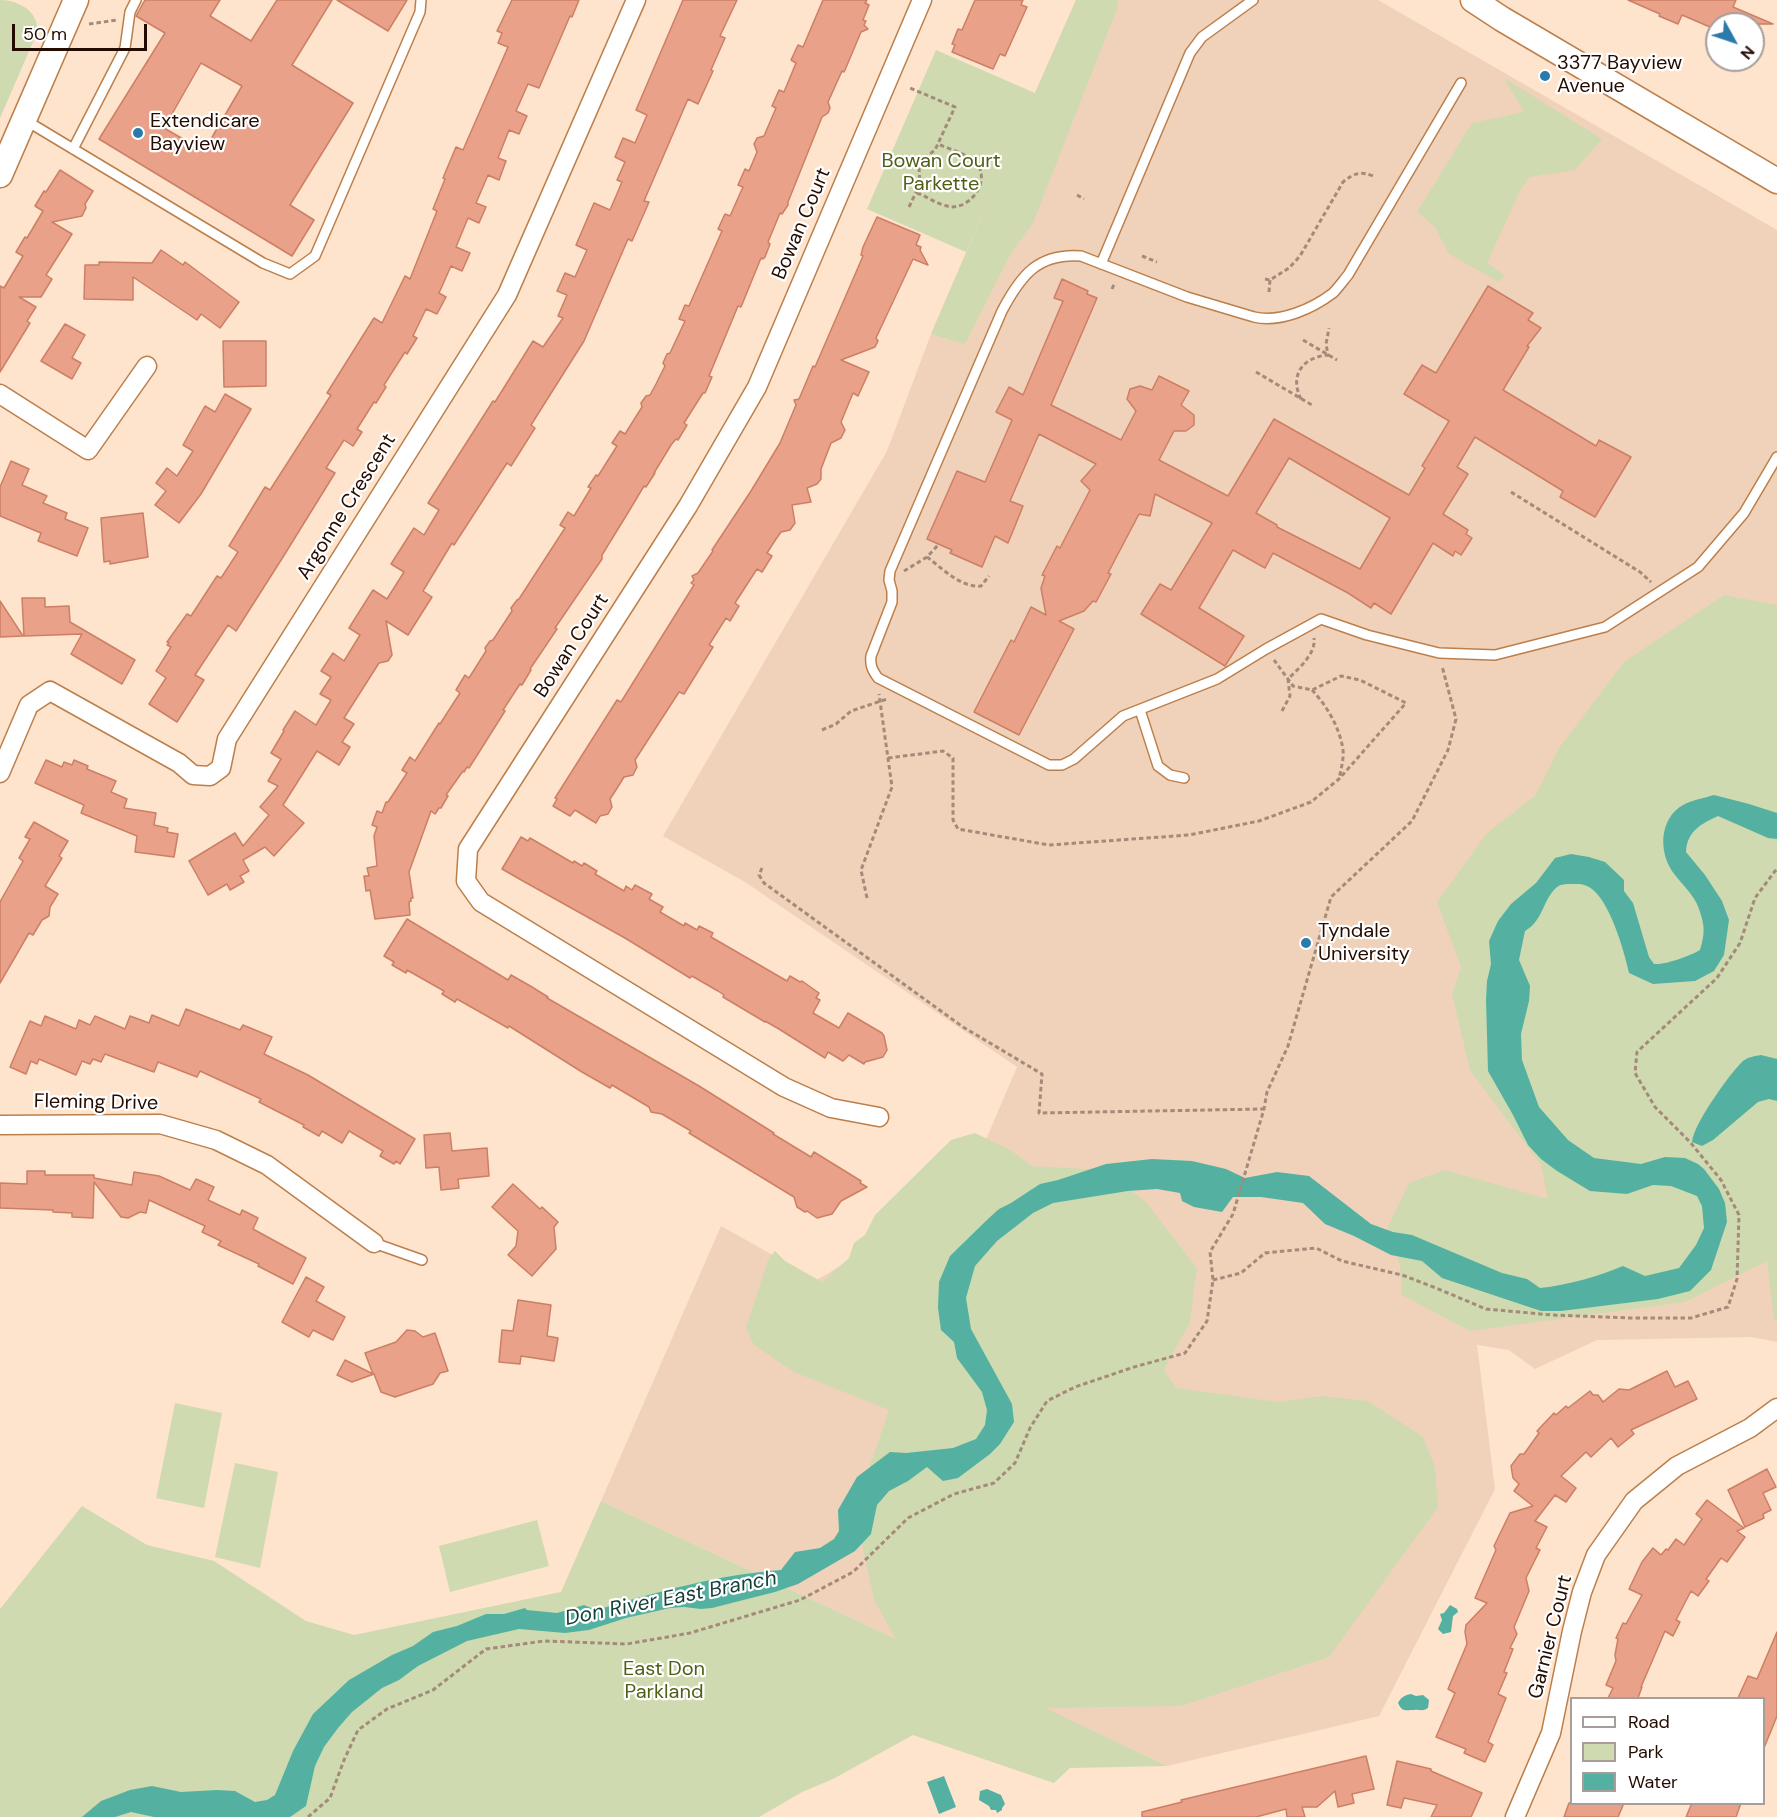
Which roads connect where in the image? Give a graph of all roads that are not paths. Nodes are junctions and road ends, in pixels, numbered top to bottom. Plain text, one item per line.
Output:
1 (76, 0) edge
2 (136, 0) edge
3 (422, 0) edge
4 (636, 0) edge
5 (922, 0) edge
6 (1253, 0) edge
7 (1473, 0) edge
8 (1461, 83) dead end
9 (25, 120) junction
10 (73, 149) junction
11 (0, 175) edge
12 (1777, 181) edge
13 (1101, 264) junction
14 (147, 366) dead end
15 (0, 394) edge
16 (1777, 457) edge
17 (1140, 710) junction
18 (0, 773) edge
19 (1184, 778) dead end
20 (879, 1117) dead end
21 (0, 1125) edge
22 (374, 1243) joint
23 (422, 1260) dead end
24 (1777, 1408) edge
25 (1515, 1817) edge

1 - 9 main road
2 - 10 lane
3 - 10 lane
4 - 18 street, Argonne Crescent
5 - 20 street, Bowan Court
6 - 13 lane
7 - 12 main road
8 - 13 lane
9 - 10 lane
9 - 11 main road
13 - 17 lane
14 - 15 street
16 - 17 lane
17 - 19 lane
21 - 22 street, Fleming Drive
22 - 23 lane
24 - 25 street, Garnier Court

